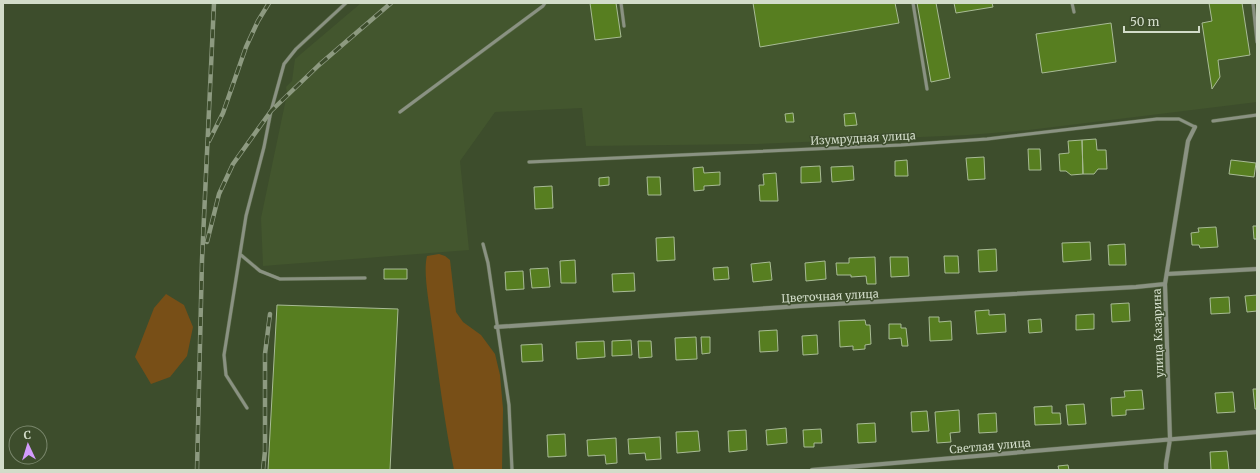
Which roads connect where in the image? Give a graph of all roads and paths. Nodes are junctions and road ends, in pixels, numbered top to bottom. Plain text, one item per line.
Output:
1 (346, 3) edge
2 (545, 3) edge
3 (621, 3) edge
4 (913, 3) edge
5 (1072, 3) edge
6 (1253, 3) edge
7 (1074, 12) dead end
8 (624, 26) dead end
9 (1257, 42) edge
10 (927, 89) dead end
11 (400, 112) dead end
12 (1257, 115) edge
13 (1213, 121) dead end
14 (1195, 127) joint
15 (529, 162) dead end
16 (483, 244) dead end
17 (241, 255) junction
18 (1257, 269) edge
19 (1167, 274) junction
20 (365, 278) dead end
21 (1165, 284) junction
22 (496, 328) junction
23 (247, 408) dead end
24 (1257, 432) edge
25 (1170, 439) junction
26 (512, 470) edge
27 (812, 470) edge
28 (1166, 470) edge

1 - 17 lane
2 - 11 lane
3 - 8 lane
4 - 10 lane
5 - 7 lane
6 - 9 lane
12 - 13 lane
14 - 15 lane, Изумрудная улица
14 - 19 street, улица Казарина
16 - 22 lane
17 - 20 lane
17 - 23 lane
18 - 19 street
19 - 21 street, улица Казарина
21 - 22 street, Цветочная улица
21 - 25 street, улица Казарина
22 - 26 lane
24 - 25 street, Светлая улица
25 - 27 street, Светлая улица
25 - 28 street, улица Казарина

